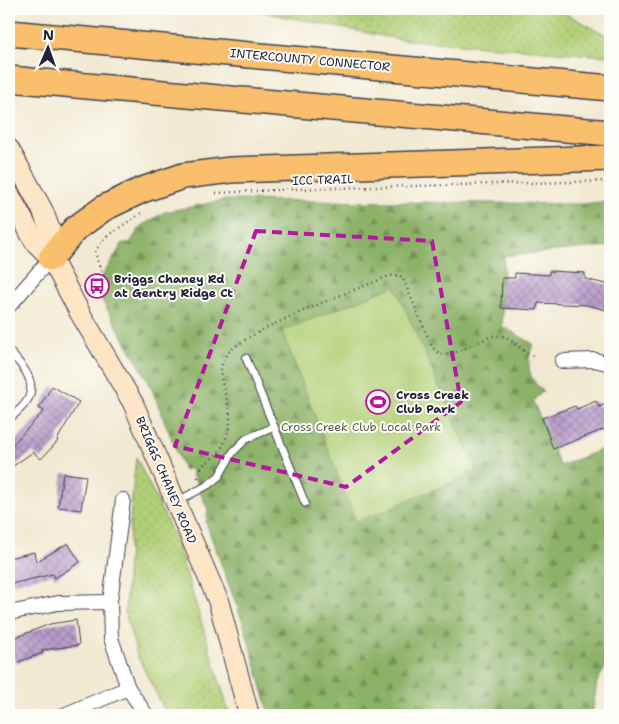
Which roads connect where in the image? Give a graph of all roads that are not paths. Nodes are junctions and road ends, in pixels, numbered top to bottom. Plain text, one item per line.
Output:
1 (9, 33) edge
2 (9, 79) edge
3 (610, 88) edge
4 (610, 133) edge
5 (9, 149) edge
6 (610, 158) edge
7 (9, 194) edge
8 (52, 258) junction
9 (9, 306) edge
10 (9, 351) edge
11 (246, 358) dead end
12 (562, 361) dead end
13 (610, 364) edge
14 (9, 419) edge
15 (274, 426) junction
16 (123, 500) dead end
17 (176, 503) junction
18 (305, 503) dead end
19 (110, 602) junction
20 (9, 613) edge
21 (128, 688) junction
22 (64, 715) edge
23 (146, 715) edge
24 (249, 715) edge

1 - 3 highway, INTERCOUNTY CONNECTOR
2 - 4 highway
5 - 8 main road, BRIGGS CHANEY ROAD
6 - 8 highway
7 - 8 main road, BRIGGS CHANEY ROAD
8 - 9 street
8 - 17 main road, BRIGGS CHANEY ROAD
10 - 14 lane
11 - 15 lane
12 - 13 street
15 - 17 lane
15 - 18 lane
16 - 19 street
17 - 24 main road, BRIGGS CHANEY ROAD
19 - 20 street
19 - 21 street
21 - 22 street
21 - 23 street

